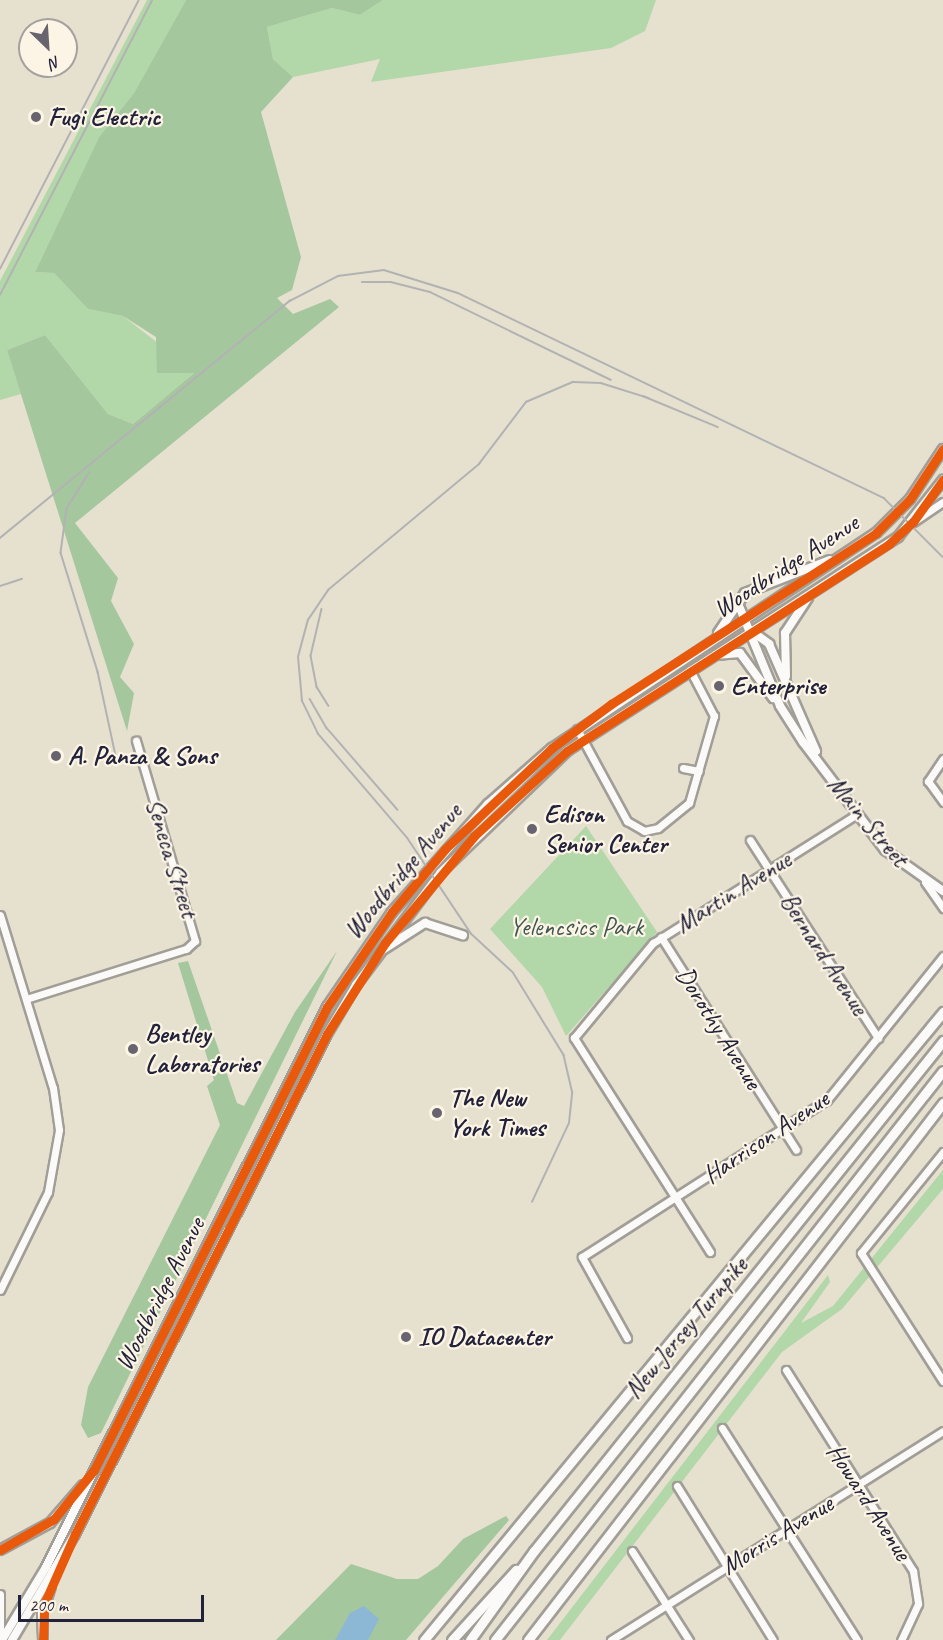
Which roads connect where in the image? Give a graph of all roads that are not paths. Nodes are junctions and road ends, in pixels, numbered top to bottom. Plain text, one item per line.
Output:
1 (943, 449) edge
2 (943, 480) edge
3 (943, 502) edge
4 (913, 522) junction
5 (849, 551) junction
6 (815, 591) junction
7 (737, 602) junction
8 (744, 620) junction
9 (750, 630) junction
10 (711, 640) junction
11 (713, 656) junction
12 (690, 670) junction
13 (788, 691) junction
14 (780, 706) junction
15 (577, 729) junction
16 (584, 740) junction
17 (136, 741) dead end
18 (943, 759) edge
19 (683, 768) dead end
20 (824, 768) junction
21 (699, 771) junction
22 (943, 802) edge
23 (857, 814) junction
24 (750, 840) dead end
25 (770, 870) junction
26 (925, 882) junction
27 (943, 891) edge
28 (943, 908) edge
29 (0, 915) edge
30 (463, 935) dead end
31 (661, 937) junction
32 (379, 952) junction
33 (943, 956) edge
34 (26, 999) junction
35 (943, 1012) edge
36 (878, 1038) junction
37 (943, 1041) edge
38 (943, 1071) edge
39 (943, 1103) edge
40 (783, 1129) junction
41 (796, 1150) dead end
42 (943, 1152) edge
43 (675, 1197) junction
44 (710, 1252) dead end
45 (0, 1290) edge
46 (627, 1338) dead end
47 (786, 1371) dead end
48 (943, 1381) edge
49 (722, 1428) dead end
50 (943, 1431) edge
51 (104, 1452) junction
52 (858, 1484) junction
53 (677, 1486) dead end
54 (786, 1529) junction
55 (75, 1534) junction
56 (0, 1550) edge
57 (534, 1551) junction
58 (632, 1551) dead end
59 (726, 1567) junction
60 (0, 1595) edge
61 (666, 1606) junction
62 (0, 1632) edge
63 (2, 1640) edge
64 (12, 1640) edge
65 (43, 1640) edge
66 (424, 1640) edge
67 (452, 1640) edge
68 (470, 1640) edge
69 (495, 1640) edge
70 (528, 1640) edge
71 (611, 1640) edge
72 (689, 1640) edge
73 (773, 1640) edge
74 (857, 1640) edge
75 (901, 1640) edge

1 - 5 main road, Woodbridge Avenue
2 - 4 main road, Woodbridge Avenue
3 - 4 street
4 - 6 main road, Woodbridge Avenue
5 - 7 main road
5 - 8 main road, Woodbridge Avenue
6 - 9 main road, Woodbridge Avenue
6 - 13 main road
7 - 8 main road, Main Street
7 - 10 main road
8 - 9 main road, Main Street
8 - 10 main road, Woodbridge Avenue
9 - 11 main road, Woodbridge Avenue
9 - 13 main road, Main Street
9 - 14 main road, Main Street
10 - 15 main road, Woodbridge Avenue
11 - 12 main road, Woodbridge Avenue
11 - 14 main road
12 - 16 main road, Woodbridge Avenue
12 - 21 street
13 - 20 main road, Main Street
14 - 20 main road, Main Street
15 - 16 street
15 - 51 main road, Woodbridge Avenue
16 - 21 street
16 - 32 main road, Woodbridge Avenue
17 - 34 street, Seneca Street
18 - 22 street
19 - 21 street
20 - 23 main road, Main Street
23 - 25 street, Martin Avenue
23 - 26 main road, Main Street
24 - 25 street, Bernard Avenue
25 - 31 street, Martin Avenue
25 - 36 street, Bernard Avenue
26 - 27 main road, Main Street
26 - 28 street
29 - 34 street
30 - 32 main road
31 - 40 street, Dorothy Avenue
31 - 43 street, Martin Avenue
32 - 55 main road, Woodbridge Avenue
33 - 36 street, Harrison Avenue
34 - 45 street
35 - 66 highway, New Jersey Turnpike
36 - 40 street, Harrison Avenue
37 - 57 highway, New Jersey Turnpike
38 - 69 highway, New Jersey Turnpike
39 - 70 highway
40 - 41 street, Dorothy Avenue
40 - 43 street, Harrison Avenue
42 - 48 street
43 - 44 street
43 - 46 street, Harrison Avenue
47 - 52 street, Howard Avenue
49 - 54 street
50 - 52 street, Morris Avenue
51 - 56 main road
51 - 63 main road, Woodbridge Avenue
52 - 54 street, Morris Avenue
52 - 75 street, Howard Avenue
53 - 59 street
54 - 59 street, Morris Avenue
54 - 74 street
55 - 64 main road, Woodbridge Avenue
55 - 65 main road
57 - 67 highway
57 - 68 highway, New Jersey Turnpike
58 - 61 street
59 - 61 street, Morris Avenue
59 - 73 street
60 - 62 main road
61 - 71 street, Morris Avenue
61 - 72 street

